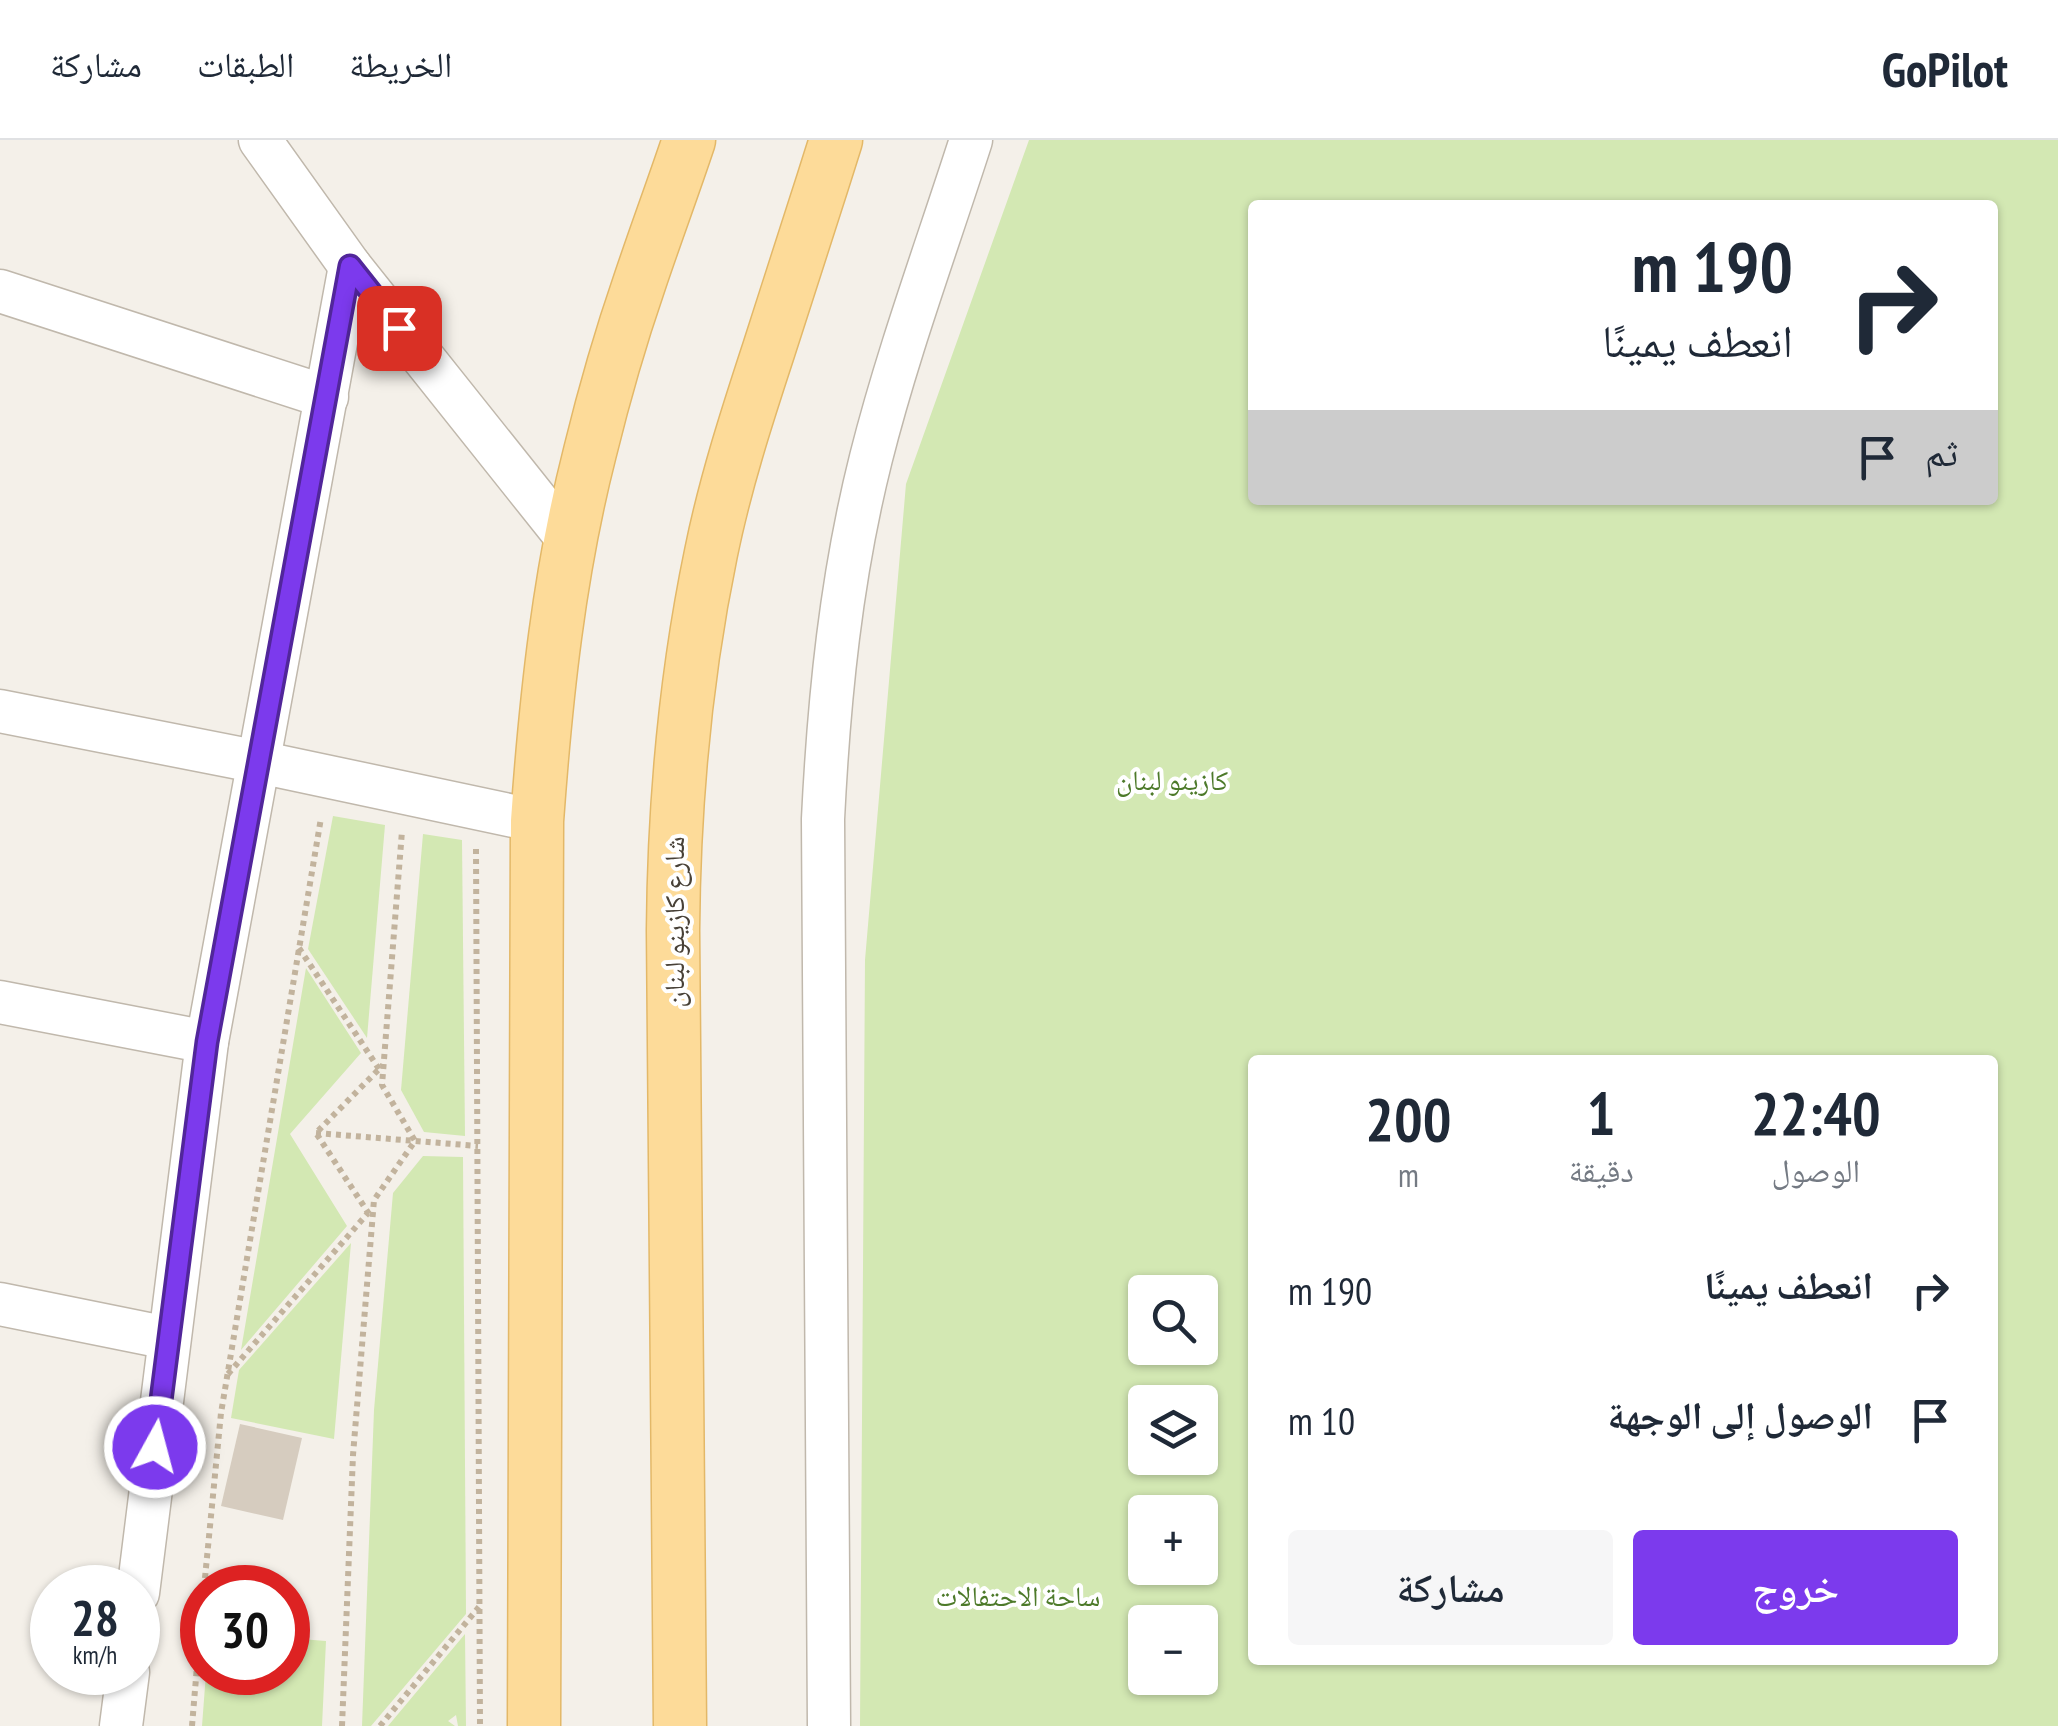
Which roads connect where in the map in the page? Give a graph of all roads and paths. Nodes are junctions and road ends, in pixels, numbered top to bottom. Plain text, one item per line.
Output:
1 (260, 140) edge
2 (689, 140) edge
3 (836, 140) edge
4 (972, 140) edge
5 (350, 266) junction
6 (0, 291) edge
7 (327, 397) junction
8 (570, 542) junction
9 (0, 711) edge
10 (259, 762) junction
11 (324, 803) dead end
12 (404, 818) dead end
13 (537, 820) junction
14 (476, 844) dead end
15 (298, 947) junction
16 (0, 1002) edge
17 (207, 1042) junction
18 (382, 1067) junction
19 (316, 1134) junction
20 (415, 1141) junction
21 (478, 1146) junction
22 (370, 1216) junction
23 (0, 1304) edge
24 (168, 1338) junction
25 (227, 1375) junction
26 (141, 1565) edge
27 (206, 1565) edge
28 (480, 1606) junction
29 (125, 1695) edge
30 (195, 1695) edge
31 (122, 1726) edge
32 (192, 1726) edge
33 (342, 1726) edge
34 (380, 1726) edge
35 (480, 1726) edge
36 (534, 1726) edge
37 (680, 1726) edge
38 (828, 1726) edge

1 - 5 street
2 - 8 main road
3 - 37 main road, شارع كازينو لبنان
4 - 38 street
5 - 7 street
5 - 8 street
6 - 7 street
7 - 10 street
8 - 13 main road
9 - 10 street
10 - 13 street
10 - 17 street
11 - 15 path
12 - 18 path
13 - 36 main road
14 - 21 path
15 - 18 path
15 - 25 path
16 - 17 street
17 - 24 street
18 - 19 path
18 - 20 path
19 - 20 path
19 - 22 path
20 - 21 path
20 - 22 path
21 - 28 path
22 - 25 path
22 - 33 path
23 - 24 street
24 - 26 street
25 - 27 path
28 - 34 path
28 - 35 path
29 - 31 street
30 - 32 path

